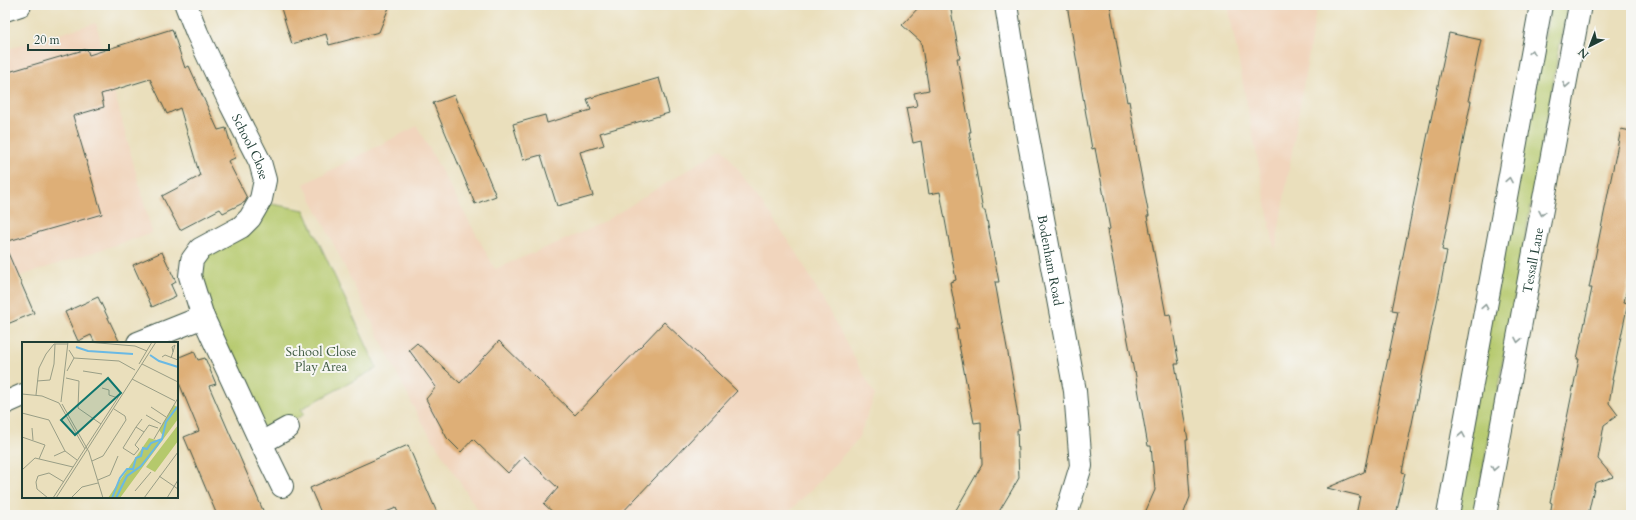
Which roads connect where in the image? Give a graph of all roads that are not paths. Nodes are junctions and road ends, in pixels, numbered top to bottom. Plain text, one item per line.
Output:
1 (20, 5) edge
2 (186, 5) edge
3 (1006, 5) edge
4 (1541, 5) edge
5 (1580, 5) edge
6 (5, 10) edge
7 (202, 317) junction
8 (140, 342) edge
9 (22, 395) edge
10 (5, 403) edge
11 (288, 428) dead end
12 (261, 443) junction
13 (282, 486) dead end
14 (1066, 515) edge
15 (1448, 515) edge
16 (1485, 515) edge

1 - 6 main road
2 - 7 main road, School Close
3 - 14 main road, Bodenham Road
15 -> 4 main road
5 -> 16 main road, Tessall Lane
7 - 8 main road
7 - 12 main road, School Close
9 - 10 main road
11 - 12 main road
12 - 13 main road, School Close

